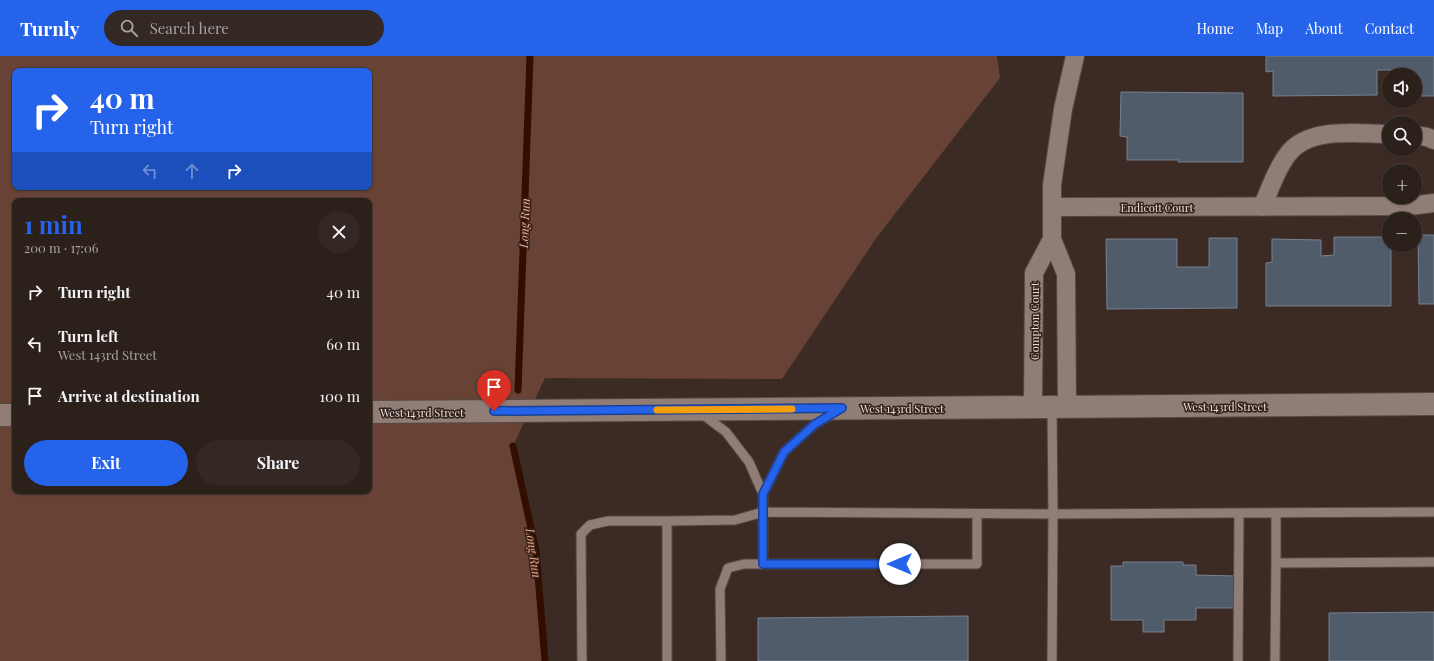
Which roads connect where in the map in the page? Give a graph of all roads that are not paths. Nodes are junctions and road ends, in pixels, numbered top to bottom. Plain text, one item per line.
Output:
1 (1070, 61) edge
2 (1382, 134) edge
3 (1422, 137) edge
4 (1434, 140) edge
5 (1434, 203) edge
6 (1052, 207) junction
7 (1262, 207) junction
8 (1052, 239) junction
9 (1434, 404) edge
10 (1051, 407) junction
11 (842, 408) junction
12 (696, 409) junction
13 (372, 412) edge
14 (0, 415) edge
15 (12, 415) edge
16 (763, 494) junction
17 (763, 512) junction
18 (1434, 512) edge
19 (1239, 513) junction
20 (1276, 513) junction
21 (977, 514) junction
22 (1053, 514) junction
23 (667, 522) junction
24 (1434, 562) edge
25 (1276, 563) junction
26 (763, 564) junction
27 (582, 661) edge
28 (667, 661) edge
29 (720, 661) edge
30 (1052, 661) edge
31 (1238, 661) edge
32 (1275, 661) edge

1 - 6 street, Compton Court
2 - 7 street
3 - 4 street
5 - 7 street, Endicott Court
6 - 7 street, Endicott Court
6 - 8 street, Compton Court
8 - 10 street, Compton Court
8 - 10 street, Compton Court
9 - 10 main road, West 143rd Street
10 - 11 main road, West 143rd Street
10 - 22 lane
11 - 12 main road, West 143rd Street
11 - 16 lane
12 - 13 main road, West 143rd Street
12 - 16 lane
14 - 15 main road
16 - 17 lane
17 - 21 lane
17 - 23 lane
17 - 26 lane
18 - 20 lane
19 - 20 lane
19 - 22 lane
19 - 31 lane
20 - 25 lane
21 - 22 lane
21 - 26 lane
22 - 30 lane
23 - 27 lane
23 - 28 lane
24 - 25 lane
25 - 32 lane
26 - 29 lane

